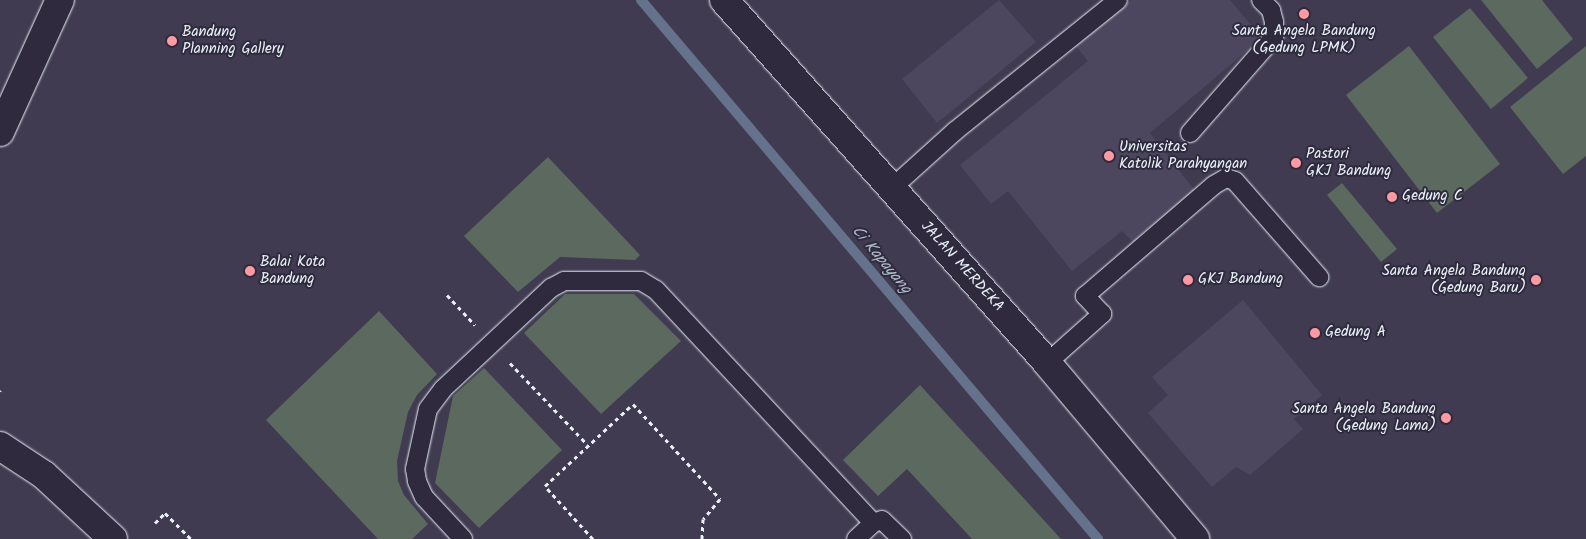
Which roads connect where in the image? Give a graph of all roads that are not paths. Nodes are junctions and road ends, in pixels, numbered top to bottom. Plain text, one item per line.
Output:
1 (60, 0) edge
2 (724, 0) edge
3 (1118, 0) edge
4 (1261, 0) edge
5 (0, 132) edge
6 (1190, 133) dead end
7 (892, 188) junction
8 (1319, 277) dead end
9 (1047, 363) junction
10 (0, 446) edge
11 (873, 524) junction
12 (113, 539) edge
13 (463, 539) edge
14 (856, 539) edge
15 (902, 539) edge
16 (1195, 539) edge

1 - 5 main road
2 - 7 main road, JALAN MERDEKA
3 - 7 lane
4 - 6 lane
7 - 9 main road, JALAN MERDEKA
8 - 9 lane
9 - 16 main road, JALAN MERDEKA
10 - 12 main road
11 - 13 lane
11 - 14 lane
11 - 15 lane

